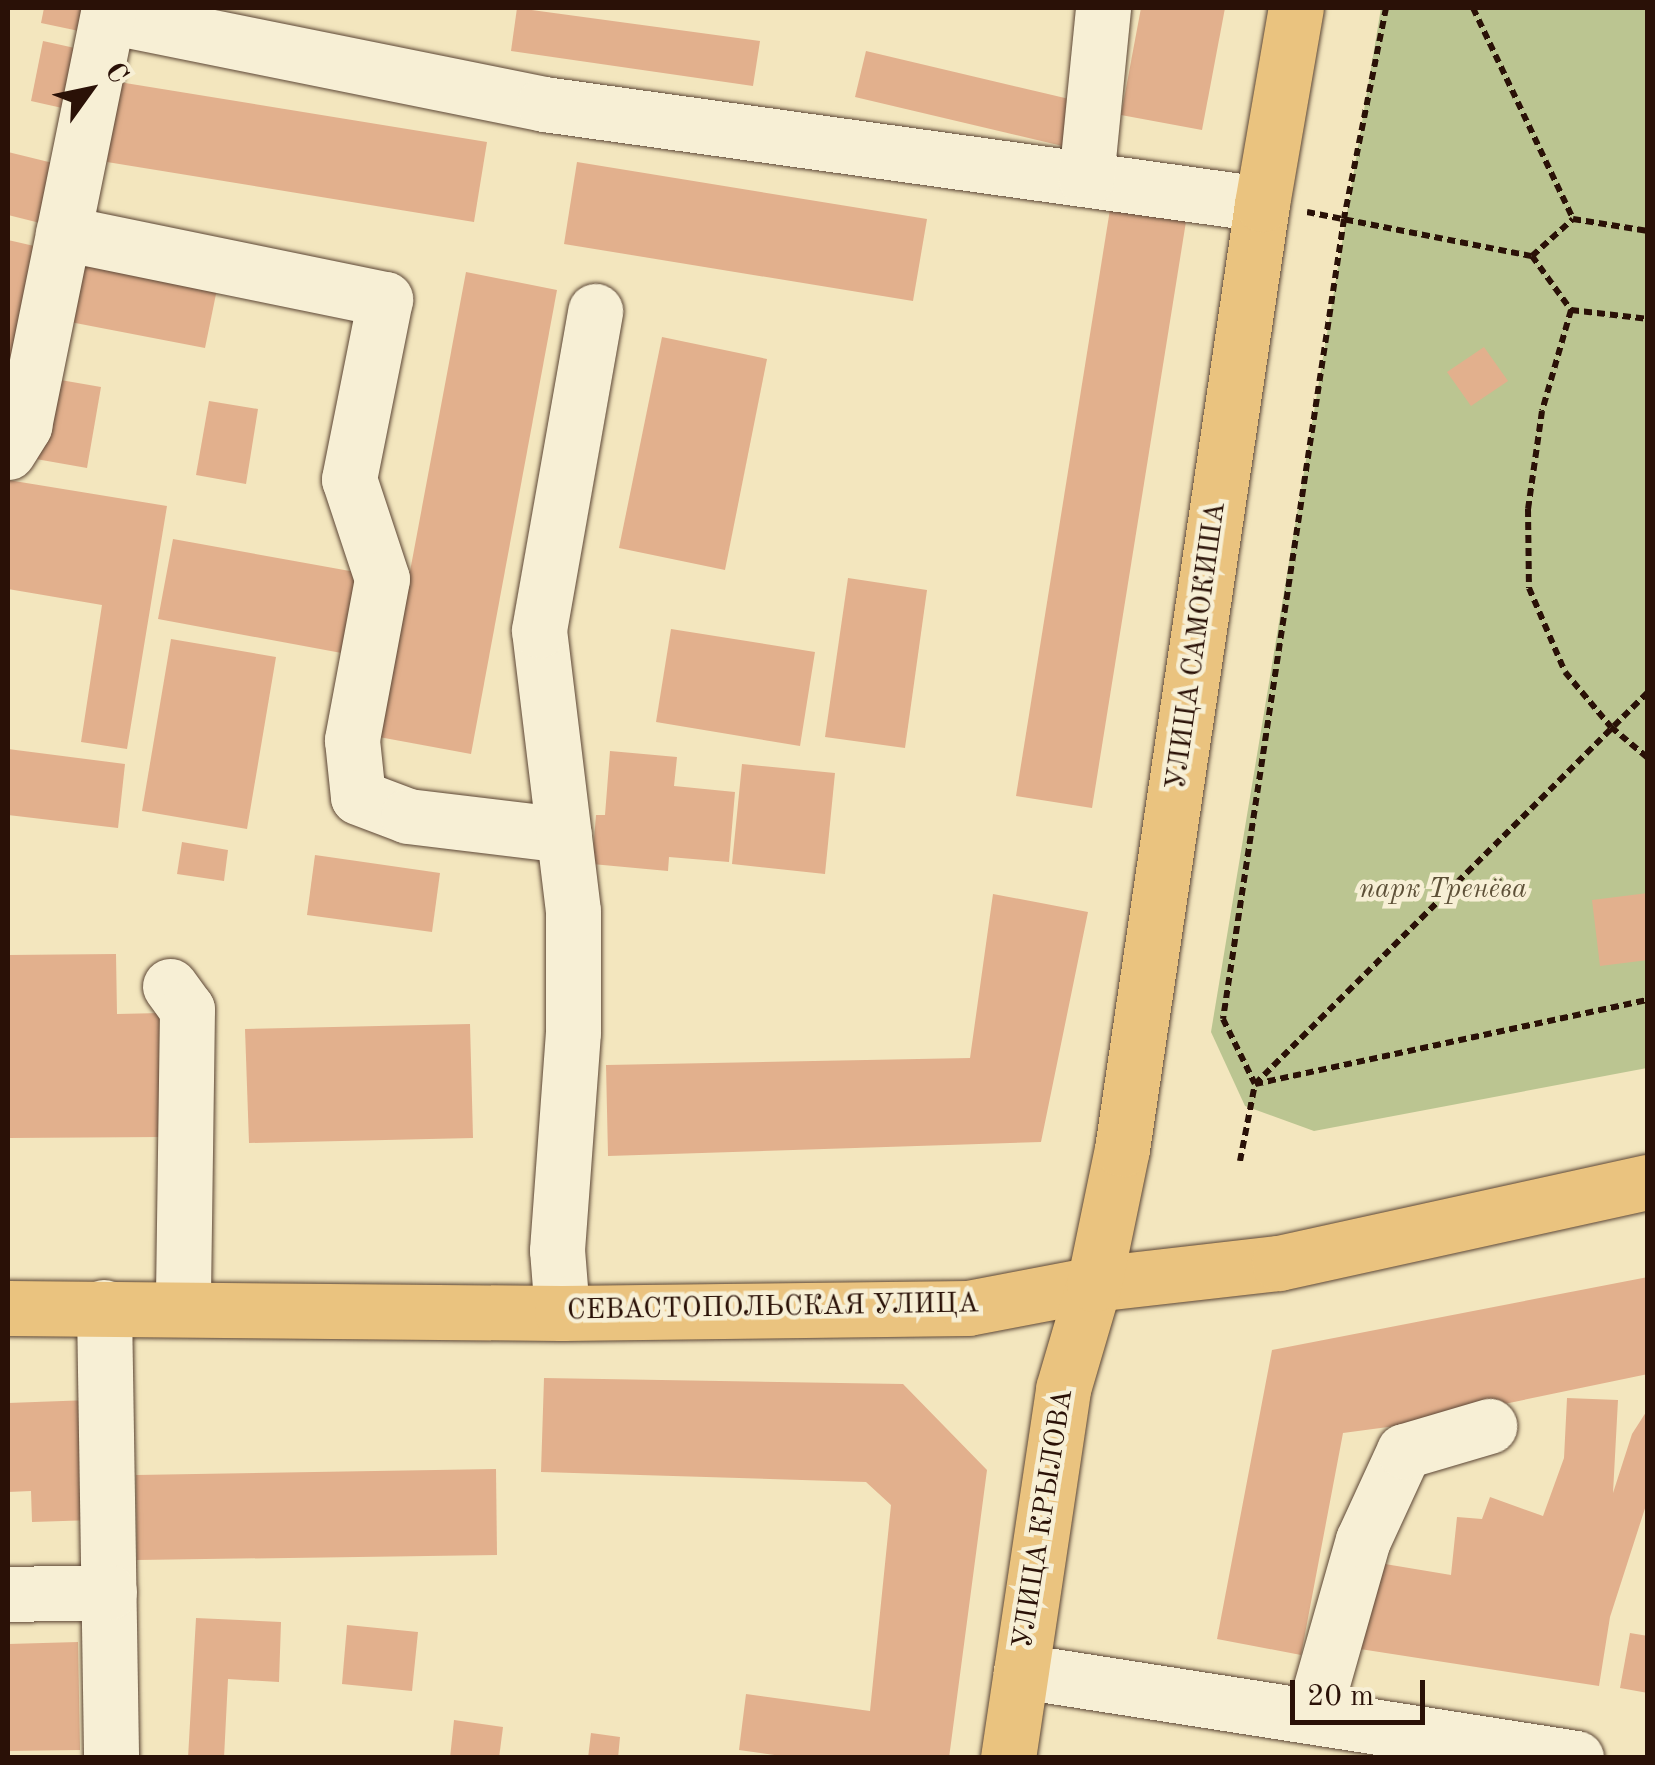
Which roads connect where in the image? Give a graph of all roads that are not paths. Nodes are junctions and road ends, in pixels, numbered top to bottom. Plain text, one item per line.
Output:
1 (1103, 8) edge
2 (1296, 8) edge
3 (109, 12) edge
4 (1086, 179) junction
5 (1262, 204) junction
6 (63, 233) junction
7 (595, 310) dead end
8 (8, 452) edge
9 (564, 834) junction
10 (170, 986) dead end
11 (1648, 1182) edge
12 (1094, 1284) junction
13 (104, 1307) junction
14 (183, 1307) junction
15 (8, 1308) edge
16 (562, 1313) junction
17 (1489, 1426) dead end
18 (109, 1592) junction
19 (8, 1594) edge
20 (1020, 1671) junction
21 (1313, 1715) junction
22 (1494, 1751) edge
23 (111, 1758) edge
24 (1008, 1758) edge
25 (1576, 1758) edge

1 - 4 street
2 - 5 main road, УЛИЦА САМОКИША
3 - 4 street
3 - 6 street
4 - 5 street
5 - 12 main road, УЛИЦА САМОКИША
6 - 8 street
6 - 9 street
7 - 9 street
9 - 16 street
10 - 14 street
11 - 12 main road, СЕВАСТОПОЛЬСКАЯ УЛИЦА
12 - 16 main road, СЕВАСТОПОЛЬСКАЯ УЛИЦА
12 - 20 main road, УЛИЦА КРЫЛОВА
13 - 14 main road, СЕВАСТОПОЛЬСКАЯ УЛИЦА
13 - 15 main road, СЕВАСТОПОЛЬСКАЯ УЛИЦА
13 - 18 street
14 - 16 main road, СЕВАСТОПОЛЬСКАЯ УЛИЦА
17 - 21 street
18 - 19 street
18 - 23 street
20 - 21 street
20 - 24 main road, УЛИЦА КРЫЛОВА
21 - 22 street
22 - 25 street

